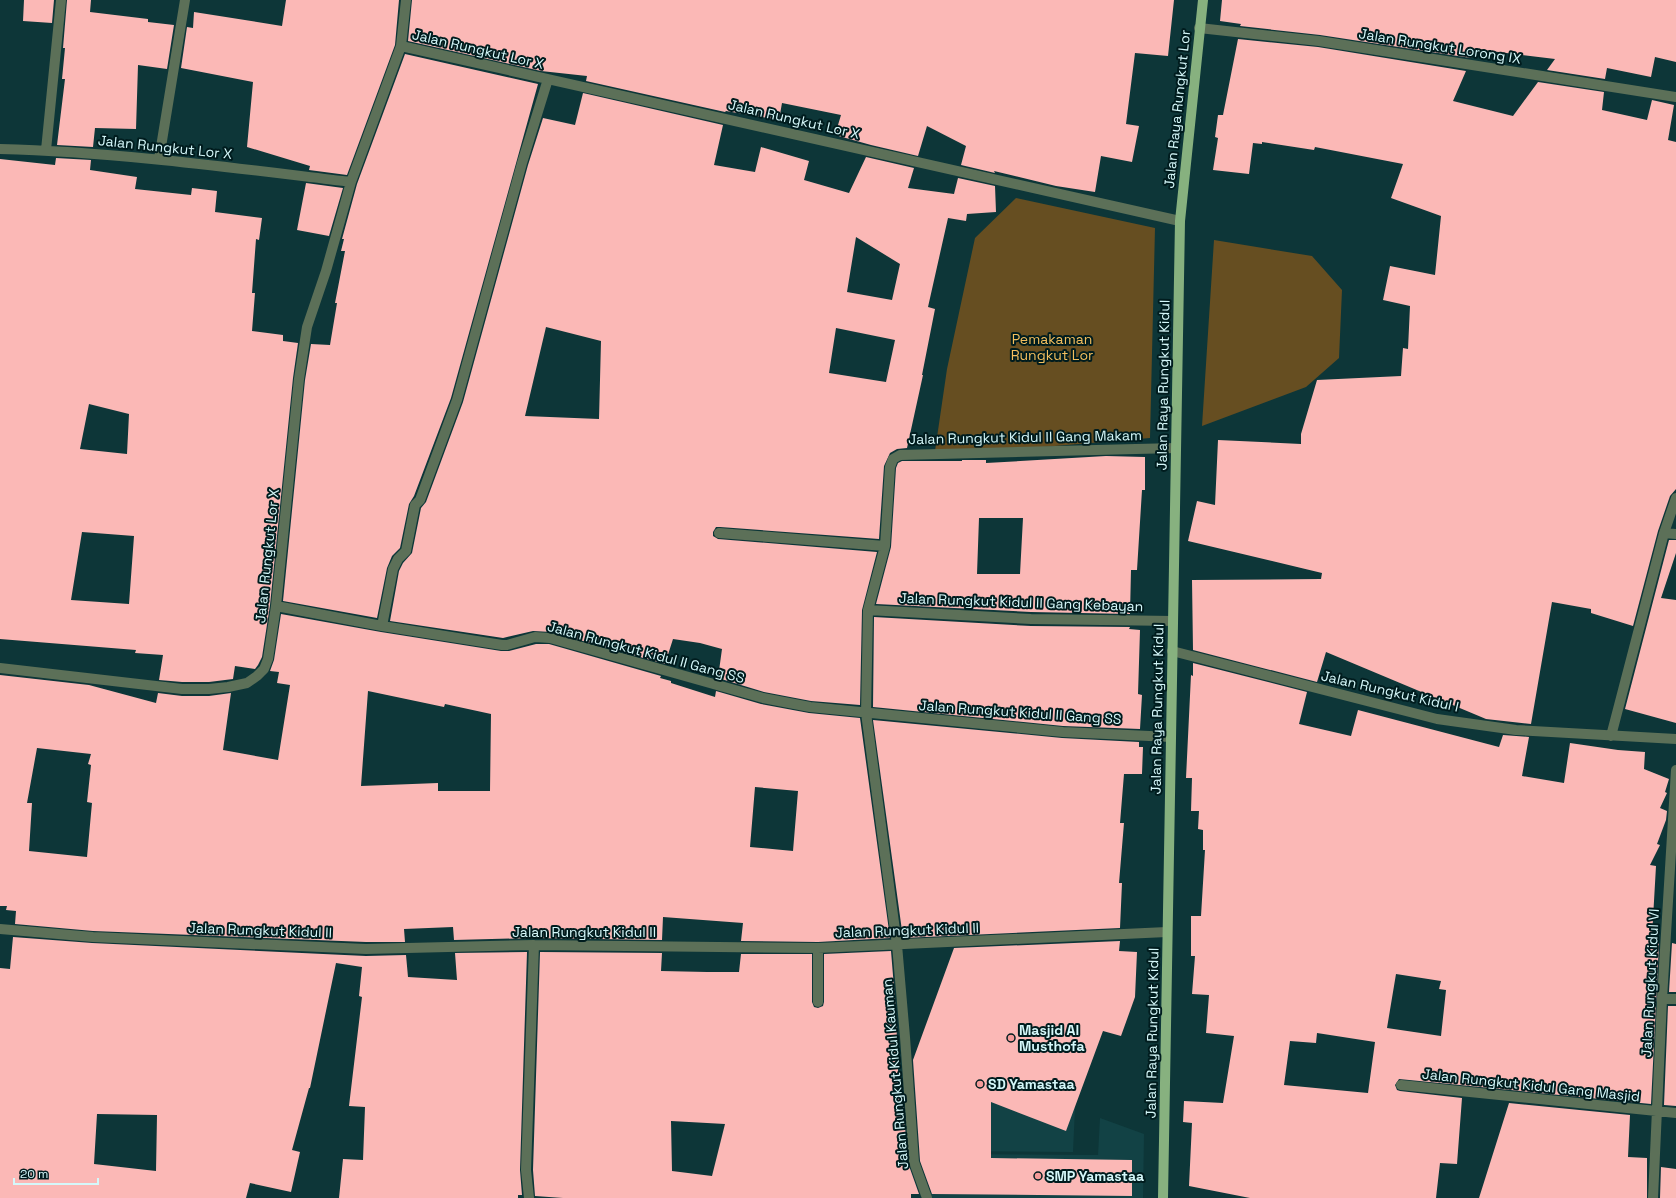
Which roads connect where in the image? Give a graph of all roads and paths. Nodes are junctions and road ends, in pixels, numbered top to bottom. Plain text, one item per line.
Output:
1 (61, 0) edge
2 (185, 0) edge
3 (406, 0) edge
4 (1203, 0) edge
5 (1199, 28) junction
6 (401, 46) junction
7 (548, 78) junction
8 (1676, 96) edge
9 (0, 149) edge
10 (46, 150) junction
11 (158, 159) junction
12 (351, 182) junction
13 (1180, 221) junction
14 (1176, 448) junction
15 (1676, 498) edge
16 (719, 533) dead end
17 (1664, 533) junction
18 (1676, 534) edge
19 (885, 546) junction
20 (276, 606) junction
21 (868, 610) junction
22 (1173, 621) junction
23 (382, 626) junction
24 (1172, 651) junction
25 (0, 668) edge
26 (866, 713) junction
27 (1611, 736) junction
28 (1171, 737) junction
29 (1676, 739) edge
30 (1676, 770) edge
31 (0, 929) edge
32 (1167, 932) junction
33 (534, 945) junction
34 (897, 945) junction
35 (818, 948) junction
36 (1662, 999) junction
37 (1676, 999) edge
38 (818, 1002) dead end
39 (1401, 1085) dead end
40 (1658, 1113) junction
41 (1676, 1114) edge
42 (529, 1198) edge
43 (928, 1198) edge
44 (1163, 1198) edge
45 (1653, 1198) edge

1 - 10 street
2 - 11 street
3 - 6 street, Jalan Rungkut Lor X
4 - 5 main road, Jalan Raya Rungkut Lor
5 - 8 street, Jalan Rungkut Lorong IX
5 - 13 main road, Jalan Raya Rungkut Lor
6 - 7 street, Jalan Rungkut Lor X
6 - 12 street, Jalan Rungkut Lor X
7 - 13 street, Jalan Rungkut Lor X
7 - 23 street
9 - 10 street, Jalan Rungkut Lor X
10 - 11 street, Jalan Rungkut Lor X
11 - 12 street, Jalan Rungkut Lor X
12 - 20 street, Jalan Rungkut Lor X
13 - 14 main road, Jalan Raya Rungkut Kidul
14 - 19 street, Jalan Rungkut Kidul II Gang Makam
14 - 22 main road, Jalan Raya Rungkut Kidul
15 - 17 street
16 - 19 street
17 - 18 street
17 - 27 street
19 - 21 street, Jalan Rungkut Kidul II Gang Makam
20 - 23 street, Jalan Rungkut Kidul II Gang SS
20 - 25 street, Jalan Rungkut Lor X
21 - 22 street, Jalan Rungkut Kidul II Gang Kebayan
21 - 26 street, Jalan Rungkut Kidul II Gang Makam
22 - 24 main road, Jalan Raya Rungkut Kidul
23 - 26 street, Jalan Rungkut Kidul II Gang SS
24 - 27 street, Jalan Rungkut Kidul I
24 - 28 main road, Jalan Raya Rungkut Kidul
26 - 28 street, Jalan Rungkut Kidul II Gang SS
26 - 34 street
27 - 29 street, Jalan Rungkut Kidul I
28 - 32 main road, Jalan Raya Rungkut Kidul
30 - 36 street, Jalan Rungkut Kidul VI
31 - 33 street, Jalan Rungkut Kidul II
32 - 34 street, Jalan Rungkut Kidul II
32 - 44 main road, Jalan Raya Rungkut Kidul
33 - 35 street, Jalan Rungkut Kidul II
33 - 42 street
34 - 35 street, Jalan Rungkut Kidul II
34 - 43 street, Jalan Rungkut Kidul Kauman
35 - 38 street
36 - 37 street
36 - 40 street, Jalan Rungkut Kidul VI
39 - 40 street, Jalan Rungkut Kidul Gang Masjid
40 - 41 street, Jalan Rungkut Kidul Gang Masjid
40 - 45 street, Jalan Rungkut Kidul VI

